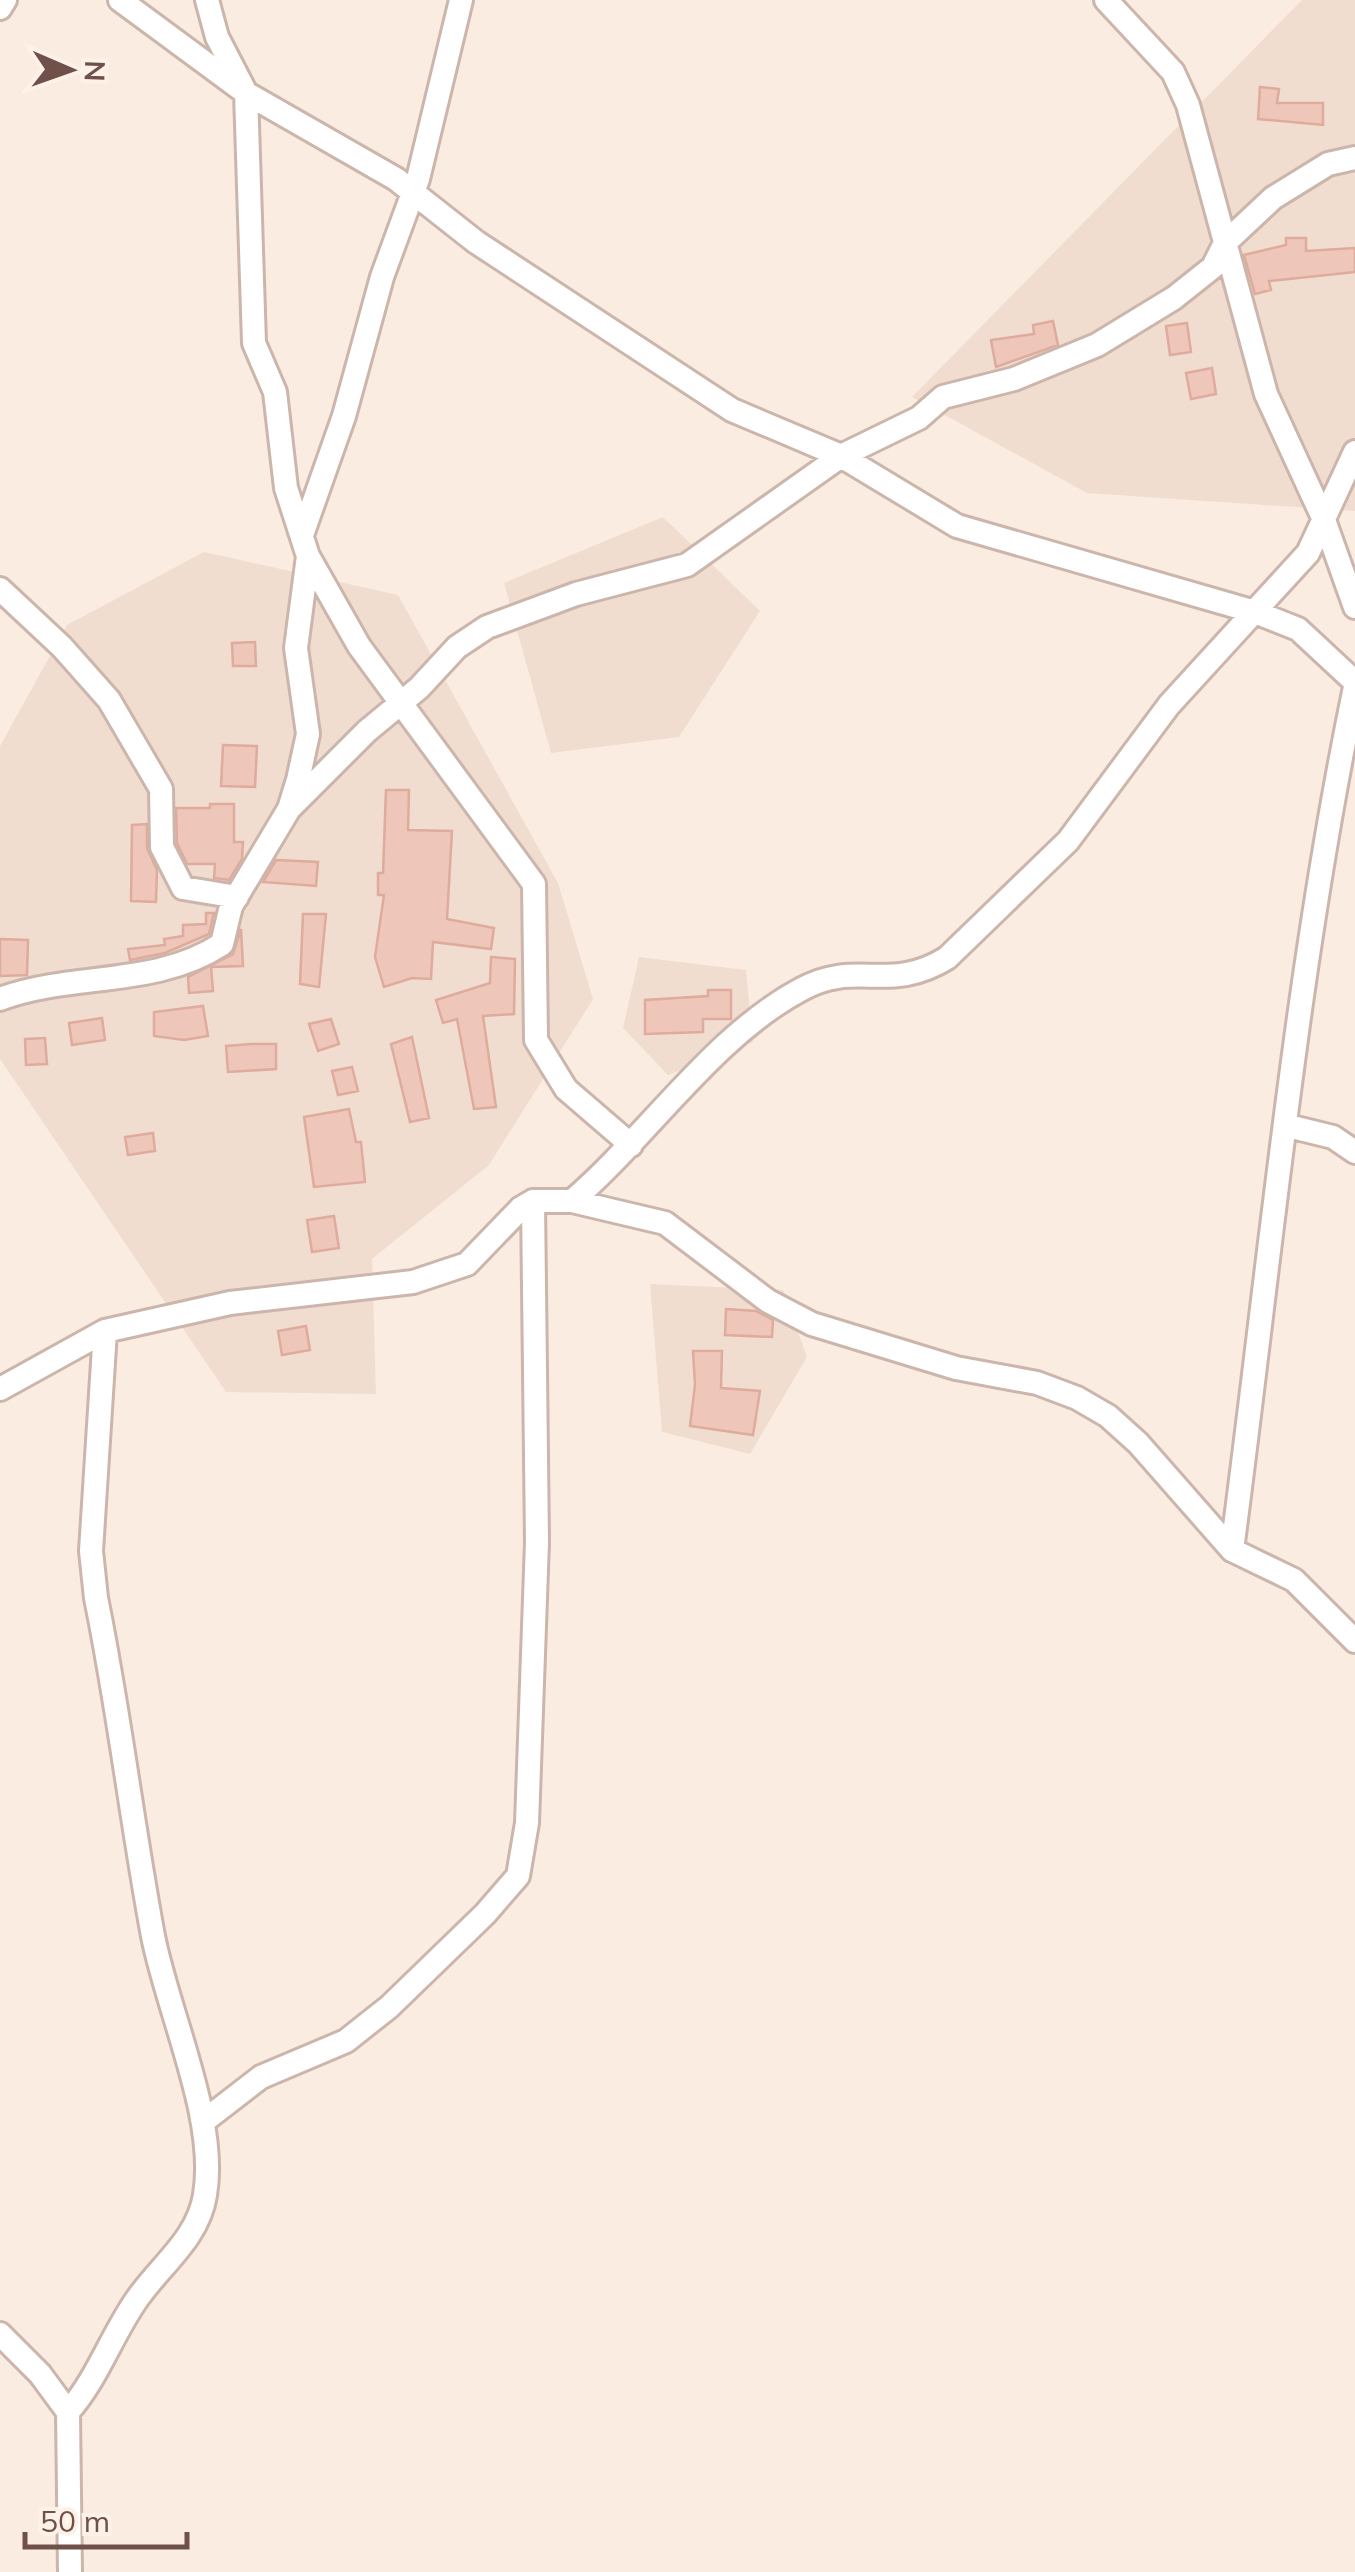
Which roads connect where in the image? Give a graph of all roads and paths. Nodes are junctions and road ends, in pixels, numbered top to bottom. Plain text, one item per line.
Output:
1 (5, 0) edge
2 (120, 0) edge
3 (207, 0) edge
4 (461, 0) edge
5 (1106, 0) edge
6 (0, 8) edge
7 (246, 93) junction
8 (1355, 158) edge
9 (412, 192) junction
10 (1224, 244) junction
11 (1355, 452) edge
12 (841, 456) junction
13 (1324, 520) junction
14 (305, 546) junction
15 (0, 589) edge
16 (1355, 607) edge
17 (1256, 612) junction
18 (1355, 684) edge
19 (403, 702) junction
20 (289, 809) junction
21 (237, 897) junction
22 (0, 999) edge
23 (1288, 1126) junction
24 (631, 1145) junction
25 (1355, 1152) edge
26 (533, 1201) junction
27 (572, 1201) junction
28 (105, 1331) junction
29 (0, 1388) edge
30 (1232, 1550) junction
31 (1355, 1640) edge
32 (204, 2121) junction
33 (0, 2334) edge
34 (68, 2412) junction
35 (70, 2572) edge

1 - 6 street
2 - 7 street
3 - 7 street
4 - 9 street
5 - 10 street
7 - 9 street
7 - 14 street
8 - 10 street
9 - 12 street
9 - 14 street
10 - 12 street
10 - 13 street
11 - 13 street
12 - 17 street
12 - 19 street
13 - 16 street
13 - 17 street
14 - 19 street
14 - 20 street
15 - 21 street
17 - 18 street
17 - 24 street
18 - 23 street
19 - 20 street
19 - 24 street
20 - 21 street
21 - 22 street
23 - 25 street
23 - 30 street
24 - 27 street
26 - 27 street
26 - 28 street
26 - 32 street
27 - 30 street
28 - 29 street
28 - 32 street
30 - 31 street
32 - 34 street
33 - 34 street
34 - 35 street

